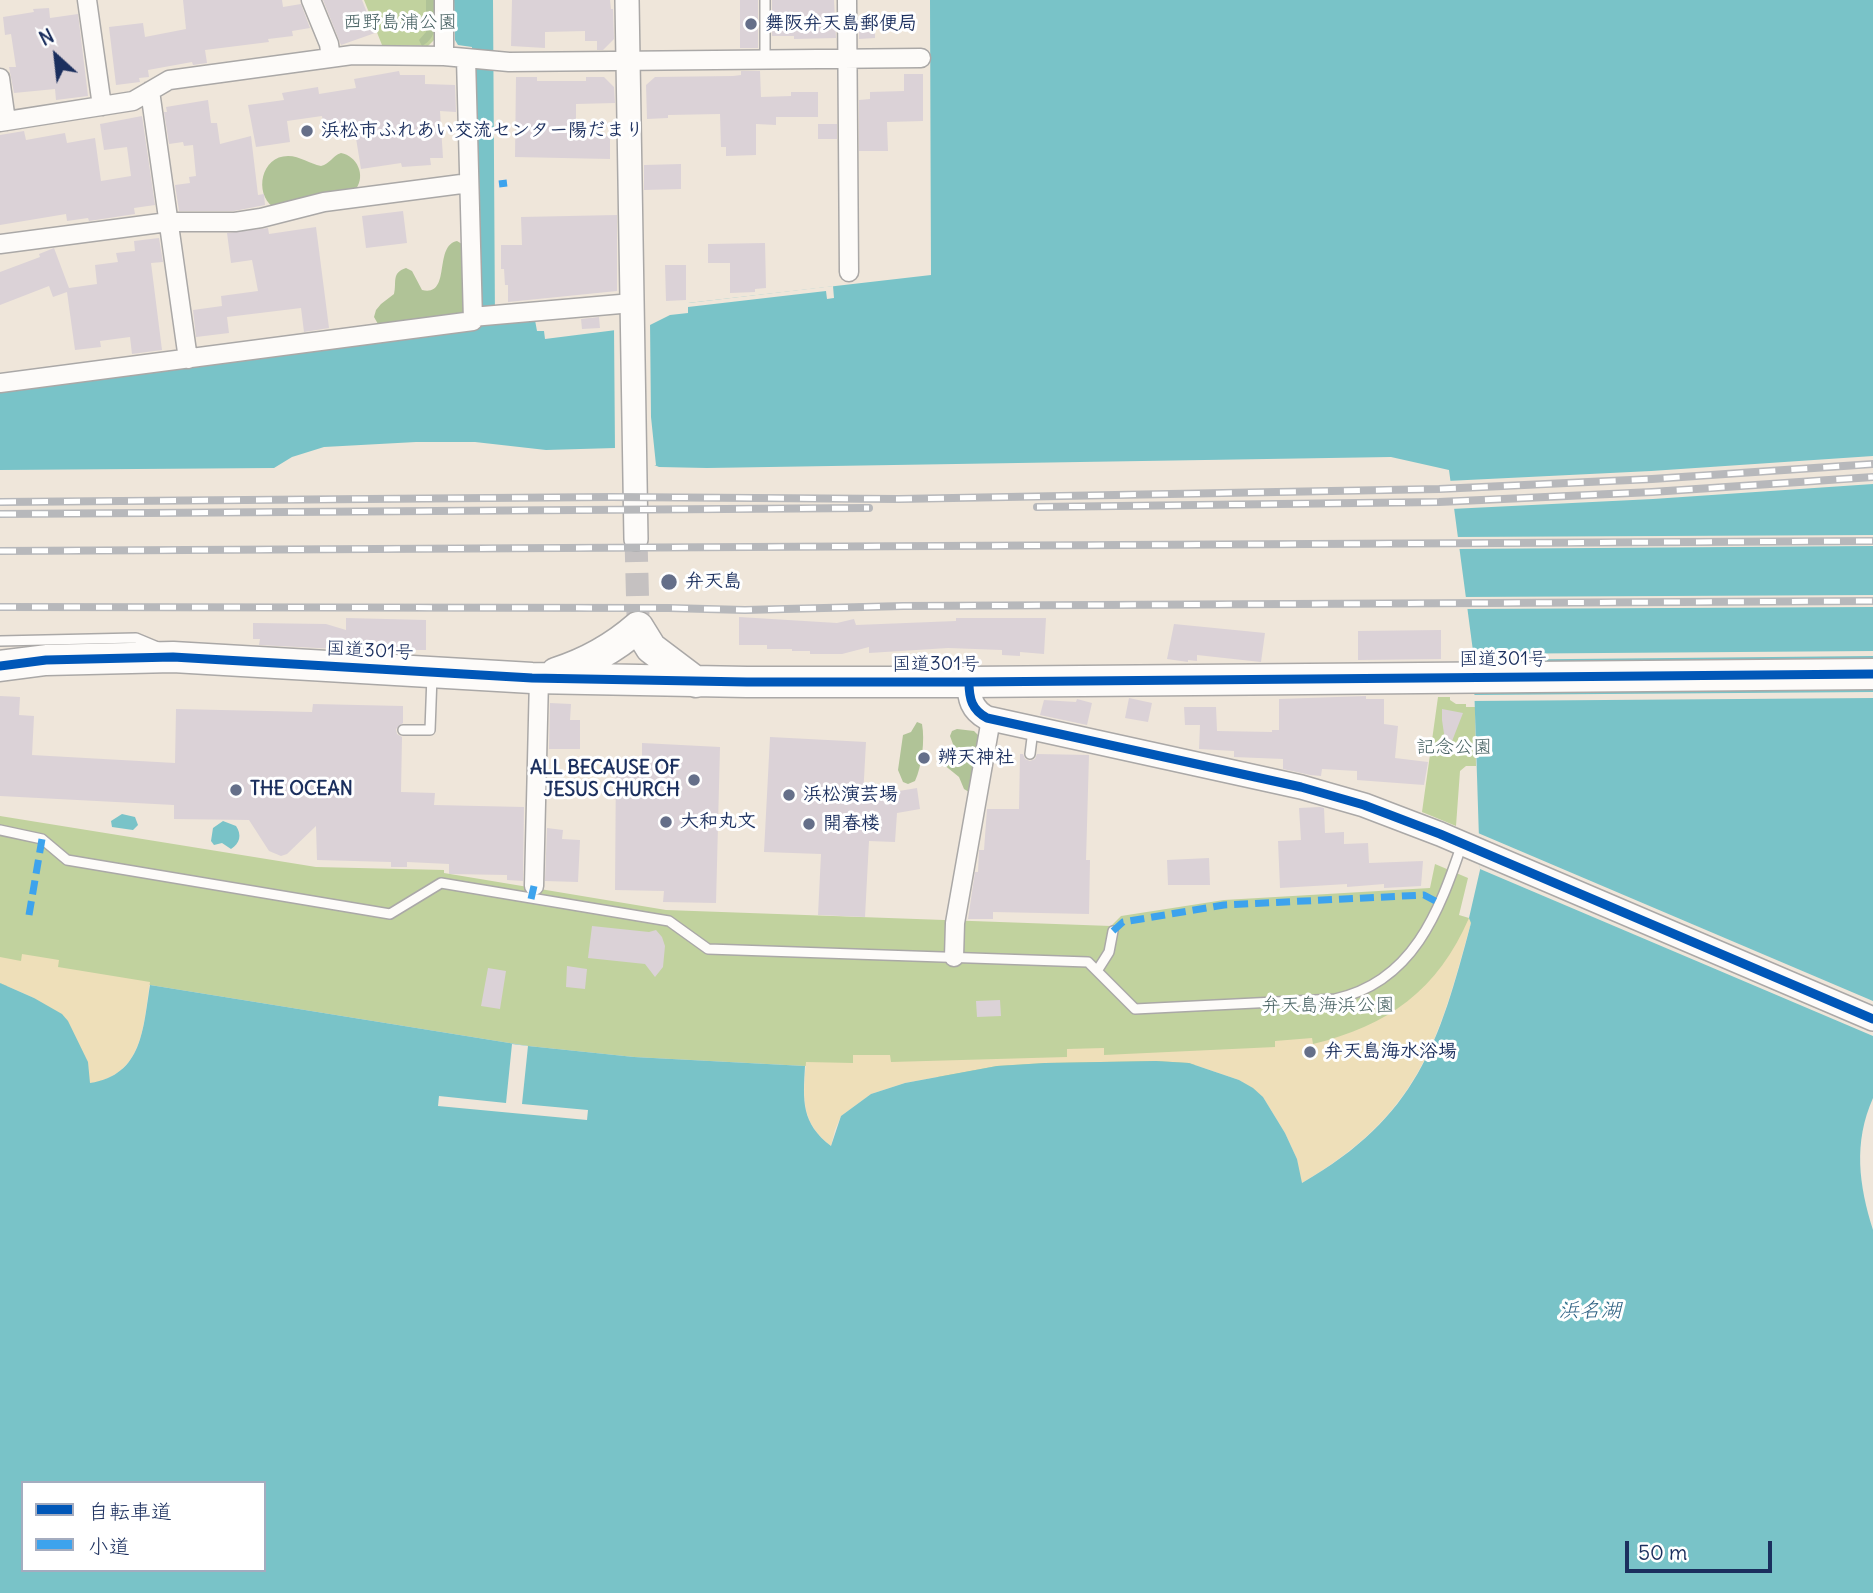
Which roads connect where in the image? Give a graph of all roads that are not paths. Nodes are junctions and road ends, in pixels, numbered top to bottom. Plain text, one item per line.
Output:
1 (87, 0) edge
2 (311, 0) edge
3 (444, 0) edge
4 (627, 0) edge
5 (765, 0) edge
6 (847, 0) edge
7 (444, 56) junction
8 (331, 58) junction
9 (468, 58) junction
10 (921, 58) dead end
11 (847, 59) junction
12 (765, 60) junction
13 (627, 61) junction
14 (0, 78) edge
15 (150, 91) junction
16 (102, 106) junction
17 (3, 121) edge
18 (469, 183) junction
19 (168, 222) junction
20 (0, 244) edge
21 (849, 272) dead end
22 (632, 311) junction
23 (475, 317) junction
24 (188, 359) junction
25 (0, 383) edge
26 (636, 540) tunnel mouth
27 (0, 641) edge
28 (161, 658) junction
29 (0, 666) edge
30 (432, 672) junction
31 (1873, 674) edge
32 (539, 678) junction
33 (696, 681) junction
34 (969, 682) junction
35 (991, 719) junction
36 (1033, 728) junction
37 (403, 730) dead end
38 (1030, 754) dead end
39 (0, 831) edge
40 (1471, 848) junction
41 (534, 886) dead end
42 (1114, 931) dead end
43 (954, 957) junction
44 (1097, 971) junction
45 (1873, 1019) edge

1 - 16 street
2 - 8 street
3 - 7 street
4 - 13 street
5 - 12 lane
6 - 11 street
7 - 8 street
7 - 9 street
8 - 15 street
9 - 13 street
9 - 18 street
10 - 11 street
11 - 12 street
11 - 21 street
12 - 13 street
13 - 22 street
14 - 17 street
15 - 16 street
15 - 19 street
16 - 17 street
18 - 19 street
18 - 23 street
19 - 20 street
19 - 24 street
22 - 23 street
22 - 26 street
23 - 24 street
24 - 25 street
27 - 28 lane
28 - 29 highway, 国道301号
28 - 30 highway, 国道301号
30 - 32 highway, 国道301号
30 - 37 lane
31 - 34 highway, 国道301号
32 - 33 highway, 国道301号
32 - 33 highway
32 - 41 street
33 - 34 highway, 国道301号
34 - 35 street
35 - 36 street
35 - 43 street
36 - 38 lane
36 - 40 street
39 - 43 lane
40 - 44 lane
40 - 45 street
42 - 44 lane
43 - 44 lane

